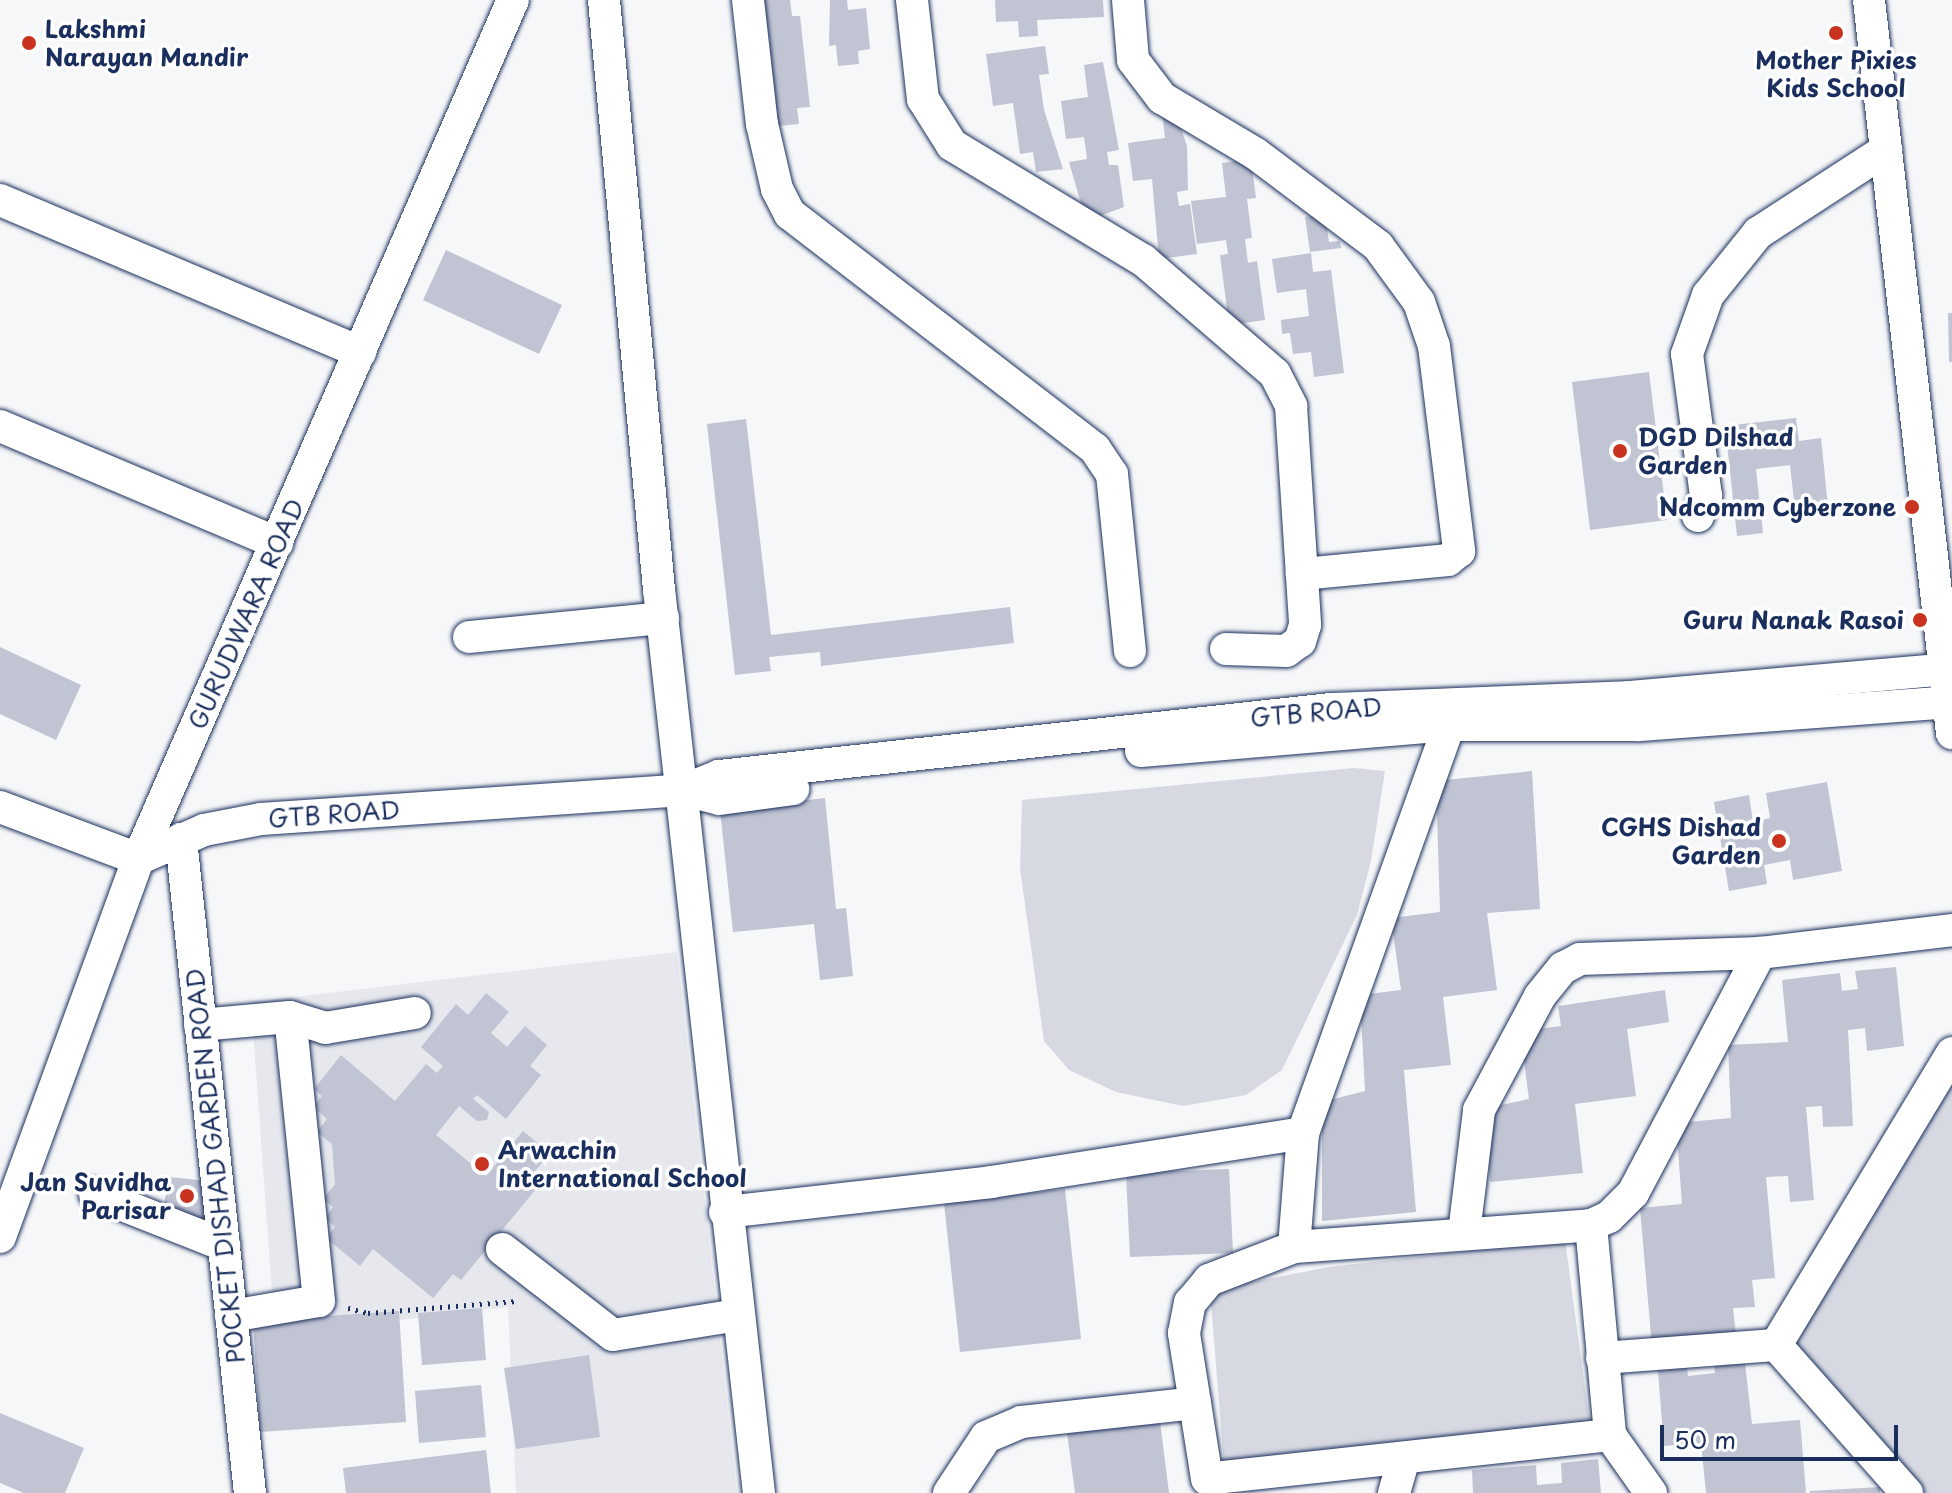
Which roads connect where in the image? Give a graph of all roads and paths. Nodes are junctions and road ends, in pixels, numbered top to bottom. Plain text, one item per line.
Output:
1 (513, 0) edge
2 (604, 0) edge
3 (748, 0) edge
4 (912, 0) edge
5 (1128, 0) edge
6 (1869, 0) edge
7 (1886, 150) junction
8 (0, 200) edge
9 (360, 352) junction
10 (0, 426) edge
11 (1698, 516) dead end
12 (277, 543) junction
13 (1302, 574) junction
14 (663, 618) junction
15 (469, 637) dead end
16 (1226, 649) dead end
17 (1130, 651) dead end
18 (1950, 670) edge
19 (1951, 712) edge
20 (1448, 715) junction
21 (684, 790) junction
22 (0, 807) edge
23 (181, 839) junction
24 (138, 859) junction
25 (1952, 930) edge
26 (1760, 953) junction
27 (415, 1013) dead end
28 (290, 1017) junction
29 (200, 1025) junction
30 (1952, 1053) edge
31 (1303, 1133) junction
32 (95, 1194) dead end
33 (725, 1212) junction
34 (1591, 1225) junction
35 (1464, 1233) junction
36 (0, 1237) edge
37 (224, 1245) junction
38 (1294, 1247) junction
39 (502, 1249) dead end
40 (319, 1301) junction
41 (518, 1301) dead end
42 (738, 1315) junction
43 (231, 1316) junction
44 (1776, 1345) junction
45 (1602, 1358) junction
46 (1195, 1403) junction
47 (1610, 1435) junction
48 (1403, 1462) junction
49 (1203, 1486) edge
50 (250, 1493) edge
51 (759, 1493) edge
52 (949, 1493) edge
53 (1394, 1493) edge
54 (1651, 1493) edge
55 (1907, 1493) edge

1 - 9 street, GURUDWARA ROAD
2 - 14 street
3 - 17 street
4 - 13 street
5 - 13 street
6 - 7 street
7 - 11 street
7 - 18 street
8 - 9 street
9 - 12 street, GURUDWARA ROAD
10 - 12 street
12 - 24 street, GURUDWARA ROAD
13 - 16 street
14 - 15 street
14 - 21 street
18 - 19 street
18 - 20 street, GTB ROAD
19 - 20 street, GTB ROAD
20 - 21 street, GTB ROAD
20 - 31 street
21 - 23 street, GTB ROAD
21 - 33 street
22 - 24 street
23 - 24 street, GTB ROAD
23 - 29 street, POCKET DISHAD GARDEN ROAD
24 - 36 street, GURUDWARA ROAD
25 - 26 street
26 - 34 street
26 - 35 street
27 - 28 street
28 - 29 street
28 - 40 street
29 - 37 street, POCKET DISHAD GARDEN ROAD
30 - 44 street
31 - 33 street
31 - 38 street
32 - 37 street
33 - 42 street
34 - 35 street
34 - 45 street
35 - 38 street
37 - 43 street, POCKET DISHAD GARDEN ROAD
38 - 46 street
39 - 42 street
40 - 41 path
40 - 43 street
42 - 51 street
43 - 50 street, POCKET DISHAD GARDEN ROAD
44 - 45 street
44 - 55 street
45 - 47 street
46 - 49 street
46 - 52 street
47 - 48 street
47 - 54 street
48 - 49 street
48 - 53 street

